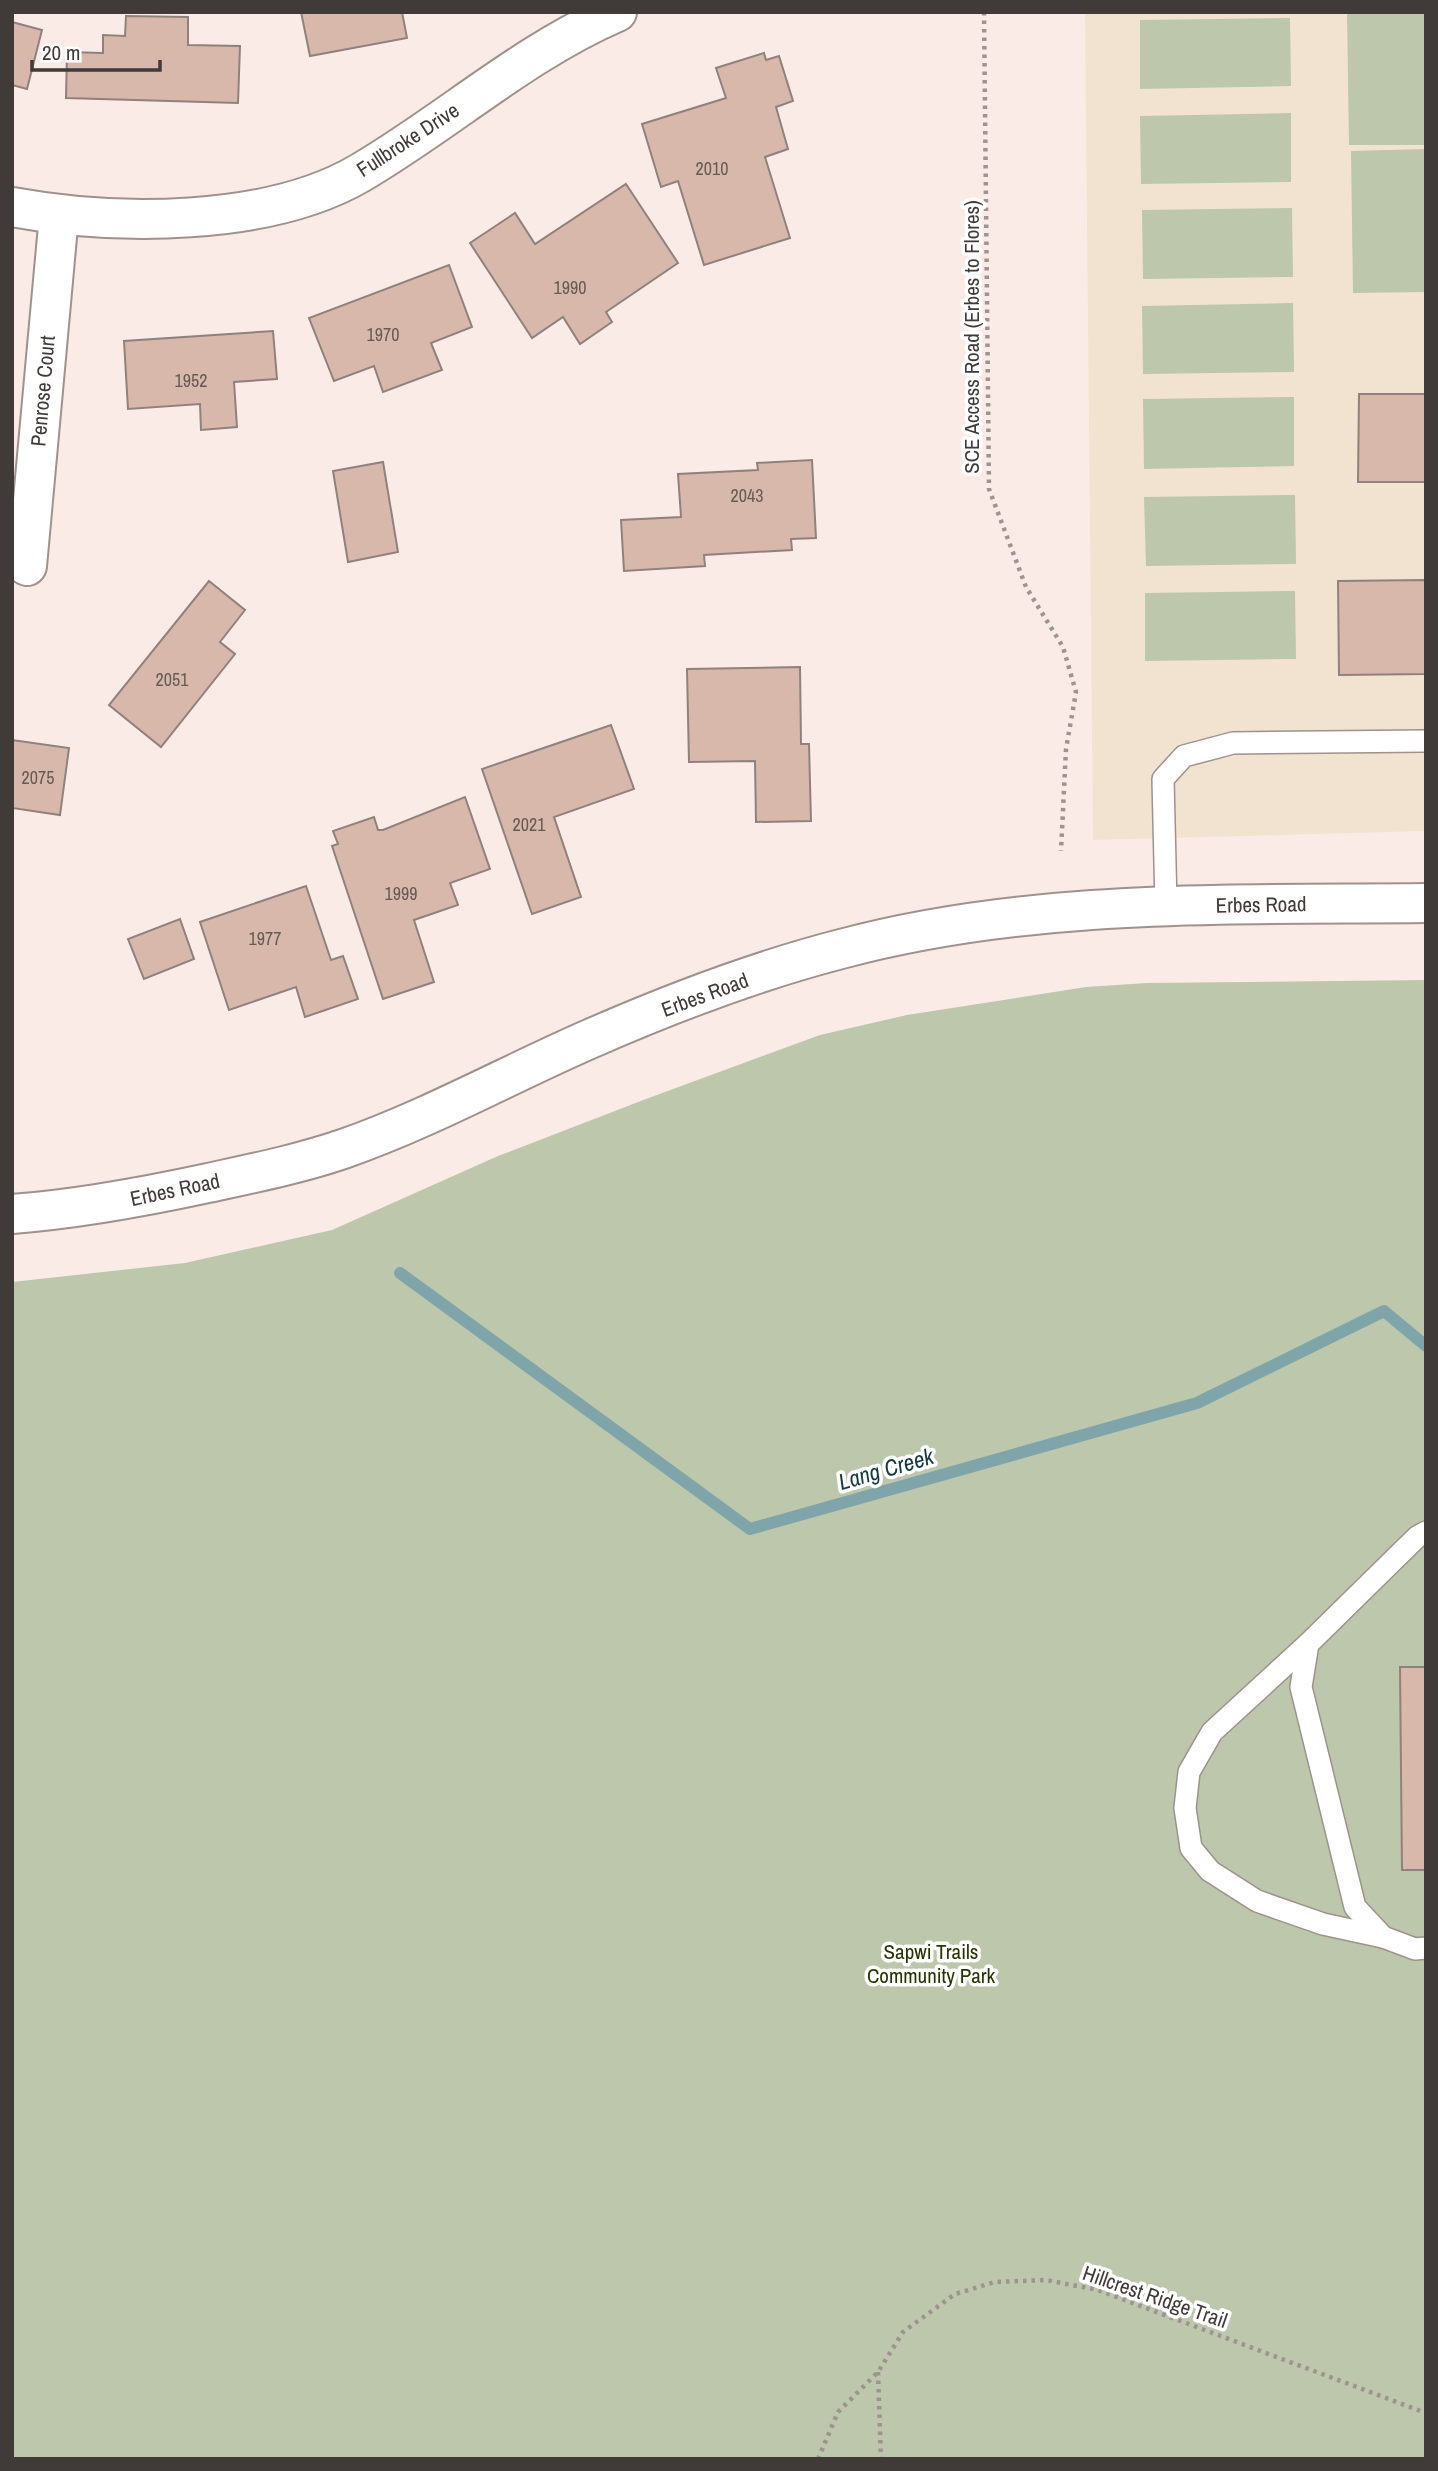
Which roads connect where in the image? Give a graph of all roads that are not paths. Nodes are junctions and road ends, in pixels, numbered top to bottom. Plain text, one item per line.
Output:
1 (617, 12) edge
2 (561, 24) edge
3 (12, 206) edge
4 (59, 215) junction
5 (27, 566) dead end
6 (1426, 741) edge
7 (1426, 903) edge
8 (1166, 906) junction
9 (12, 1214) edge
10 (1426, 1532) edge
11 (1308, 1644) junction
12 (1383, 1937) junction
13 (1426, 1948) edge

1 - 2 main road, Fullbroke Drive
2 - 4 main road, Fullbroke Drive
3 - 4 main road, Fullbroke Drive
4 - 5 main road, Penrose Court
6 - 8 lane
7 - 8 main road, Erbes Road
8 - 9 main road, Erbes Road
10 - 11 lane
11 - 12 lane
11 - 12 lane
12 - 13 lane

